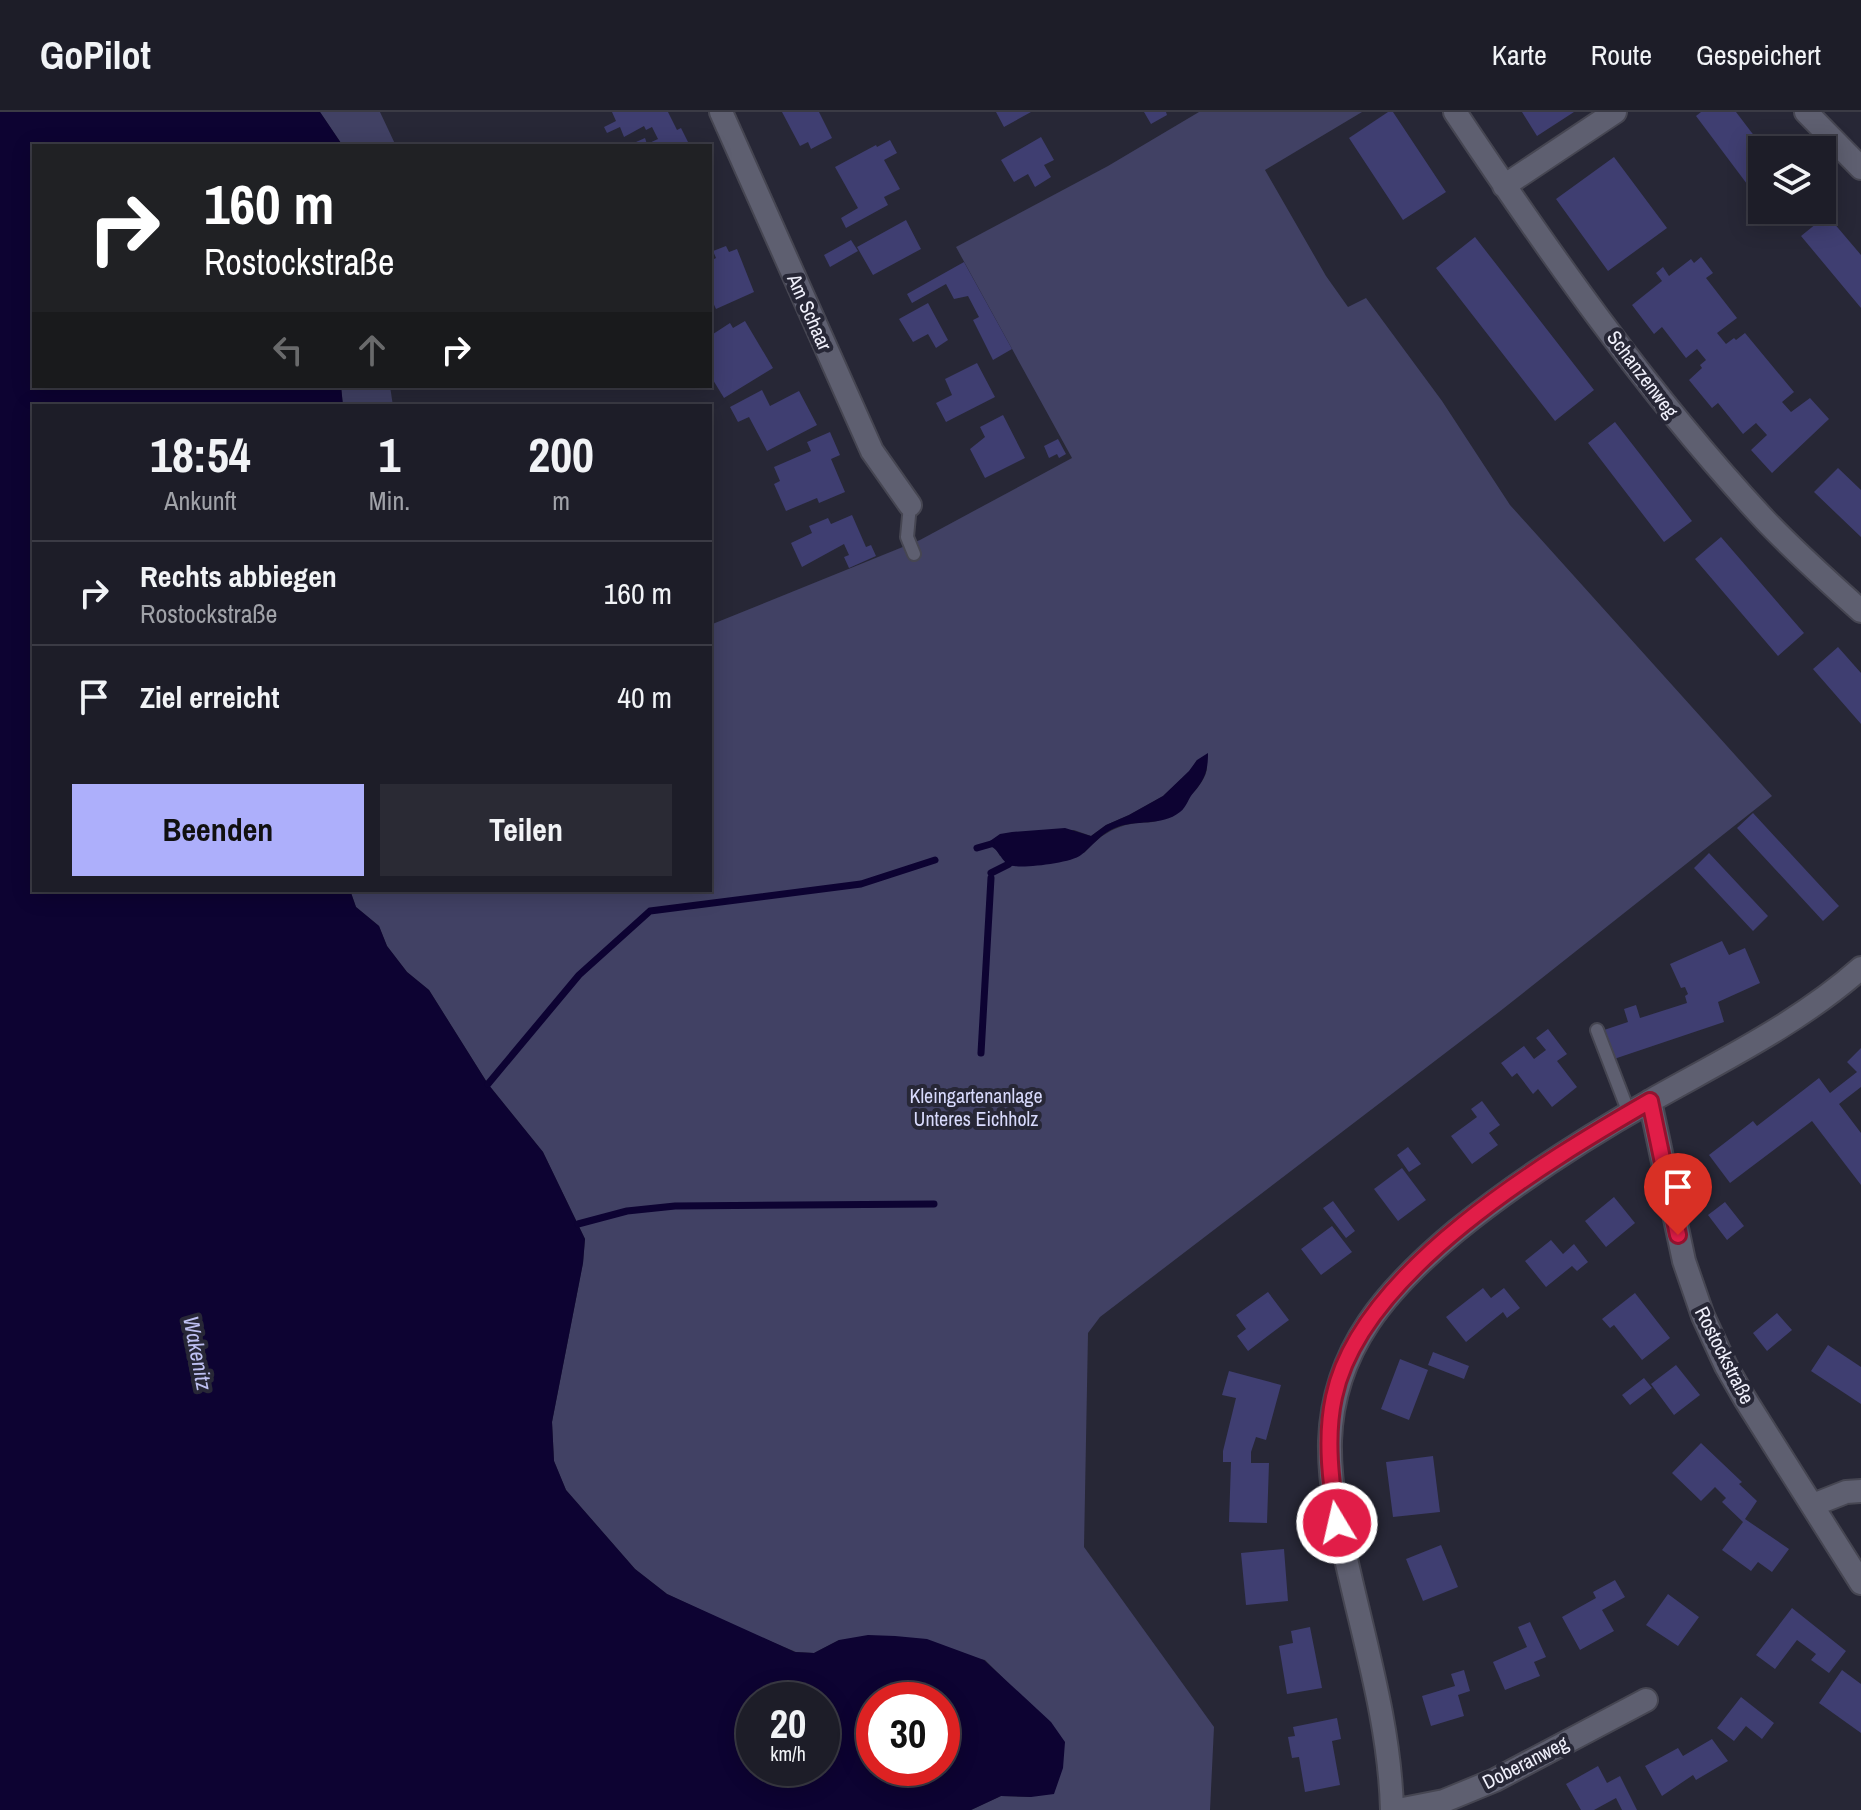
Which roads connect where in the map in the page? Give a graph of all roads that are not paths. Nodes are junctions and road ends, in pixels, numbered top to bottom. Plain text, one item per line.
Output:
1 (721, 112) edge
2 (1455, 112) edge
3 (1615, 112) edge
4 (1806, 112) edge
5 (1861, 168) edge
6 (1504, 186) junction
7 (910, 505) joint
8 (914, 554) dead end
9 (1861, 611) edge
10 (1861, 968) edge
11 (1597, 1030) dead end
12 (1650, 1101) junction
13 (1629, 1113) junction
14 (1861, 1491) edge
15 (1813, 1505) junction
16 (1861, 1583) edge
17 (1646, 1700) dead end
18 (1395, 1810) edge

1 - 7 street, Am Schaar
2 - 6 street, Schanzenweg
3 - 6 street
4 - 5 street
6 - 9 street, Schanzenweg
7 - 8 lane
10 - 12 street
11 - 13 lane
12 - 13 street
12 - 15 street, Rostockstraße
13 - 18 street
14 - 15 street
15 - 16 street, Rostockstraße
17 - 18 street, Doberanweg

